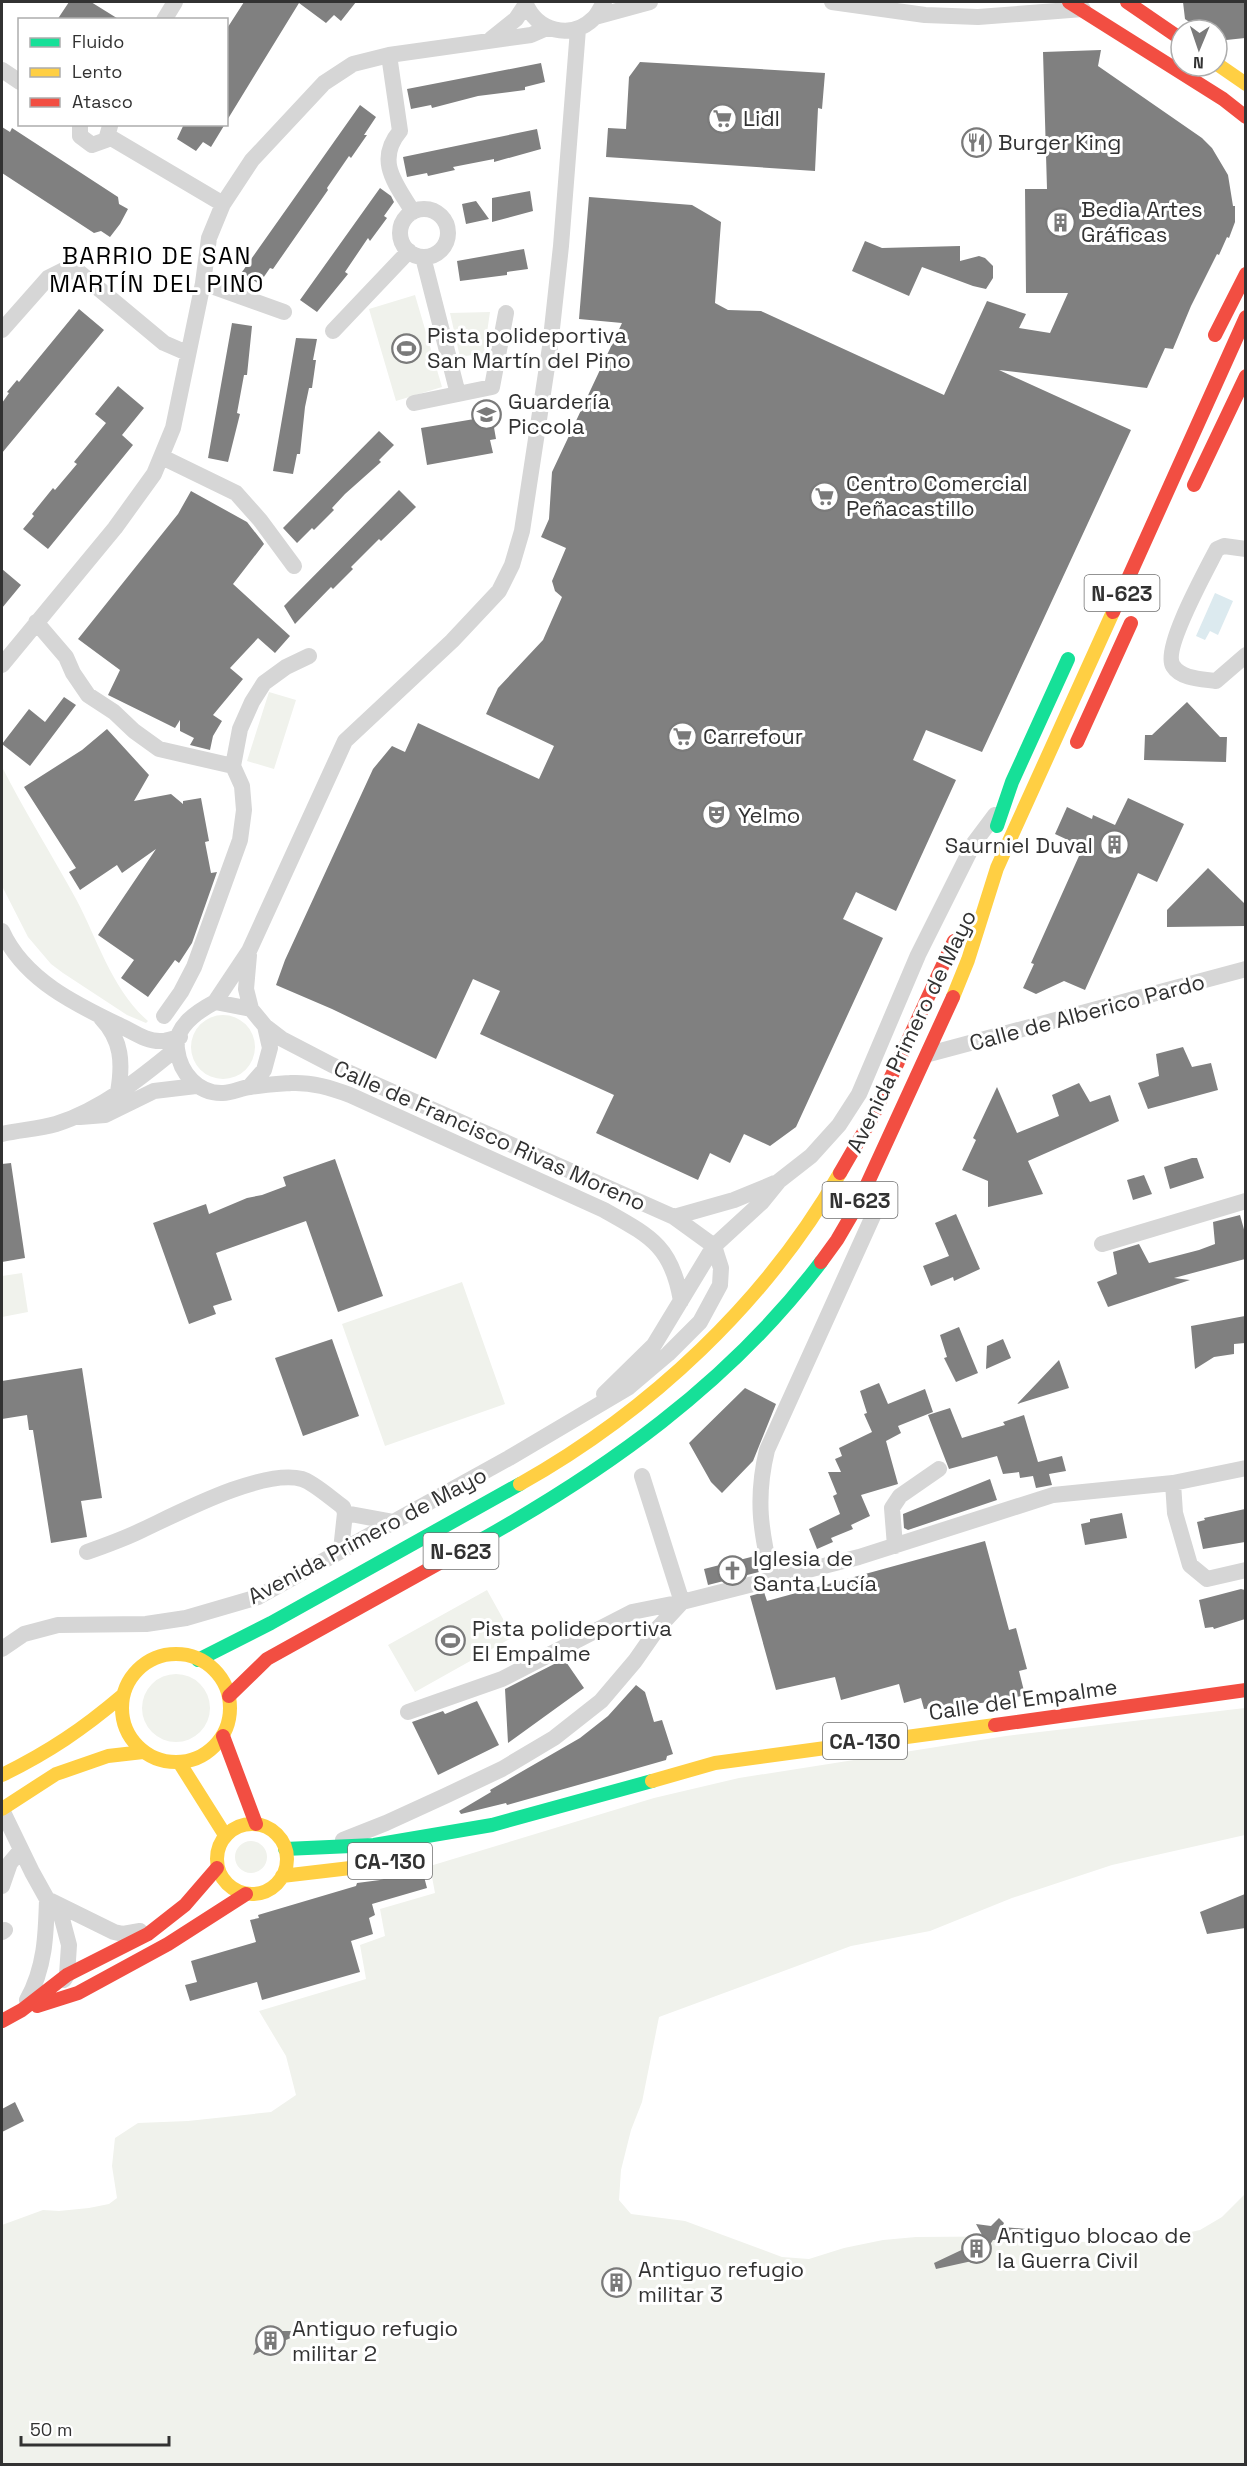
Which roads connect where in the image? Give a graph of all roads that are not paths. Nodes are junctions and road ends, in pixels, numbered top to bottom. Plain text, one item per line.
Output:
1 (175, 2) edge
2 (604, 2) edge
3 (650, 2) edge
4 (832, 2) edge
5 (1127, 2) edge
6 (525, 3) edge
7 (1076, 5) edge
8 (595, 17) junction
9 (165, 18) edge
10 (547, 28) junction
11 (578, 29) junction
12 (1169, 31) edge
13 (491, 39) junction
14 (389, 55) junction
15 (2, 70) edge
16 (1229, 73) edge
17 (18, 80) edge
18 (1245, 84) edge
19 (1245, 117) edge
20 (80, 126) edge
21 (109, 130) edge
22 (223, 204) junction
23 (413, 212) junction
24 (416, 254) junction
25 (1245, 274) edge
26 (203, 283) junction
27 (284, 312) dead end
28 (506, 313) dead end
29 (1245, 317) edge
30 (2, 330) edge
31 (333, 331) dead end
32 (1210, 345) dead end
33 (187, 353) junction
34 (1245, 376) edge
35 (458, 394) junction
36 (414, 403) dead end
37 (162, 457) junction
38 (1186, 501) dead end
39 (1245, 549) edge
40 (294, 566) dead end
41 (1139, 606) dead end
42 (36, 622) junction
43 (1071, 652) dead end
44 (1245, 655) edge
45 (309, 656) dead end
46 (2, 665) edge
47 (1071, 753) dead end
48 (233, 766) junction
49 (1012, 782) junction
50 (985, 859) dead end
51 (997, 868) junction
52 (1009, 877) dead end
53 (967, 915) dead end
54 (959, 930) dead end
55 (2, 931) edge
56 (249, 951) junction
57 (968, 960) junction
58 (1245, 969) edge
59 (215, 1002) junction
60 (251, 1009) junction
61 (164, 1016) dead end
62 (100, 1017) junction
63 (265, 1026) junction
64 (178, 1042) junction
65 (929, 1054) junction
66 (121, 1060) junction
67 (138, 1079) junction
68 (196, 1086) junction
69 (249, 1087) junction
70 (154, 1091) junction
71 (118, 1092) junction
72 (74, 1117) junction
73 (2, 1134) edge
74 (778, 1181) junction
75 (1245, 1201) edge
76 (873, 1216) dead end
77 (674, 1217) junction
78 (1102, 1244) dead end
79 (714, 1246) junction
80 (681, 1301) junction
81 (584, 1414) junction
82 (1245, 1468) edge
83 (939, 1469) dead end
84 (642, 1476) dead end
85 (1173, 1483) junction
86 (345, 1513) junction
87 (394, 1522) junction
88 (895, 1546) junction
89 (341, 1550) junction
90 (87, 1552) dead end
91 (1245, 1570) edge
92 (772, 1580) junction
93 (682, 1602) junction
94 (2, 1649) edge
95 (198, 1660) junction
96 (1245, 1690) edge
97 (123, 1695) junction
98 (229, 1696) junction
99 (408, 1712) dead end
100 (224, 1736) junction
101 (143, 1752) junction
102 (179, 1762) junction
103 (2, 1776) edge
104 (2, 1809) edge
105 (386, 1823) junction
106 (256, 1824) junction
107 (492, 1825) junction
108 (225, 1835) junction
109 (374, 1845) junction
110 (314, 1846) junction
111 (285, 1849) junction
112 (21, 1850) junction
113 (217, 1868) junction
114 (313, 1872) junction
115 (282, 1876) junction
116 (2, 1886) edge
117 (246, 1894) junction
118 (47, 1899) junction
119 (185, 1905) junction
120 (67, 1975) junction
121 (45, 2005) junction
122 (22, 2010) junction
123 (2, 2021) edge

1 - 9 street
2 - 8 street
3 - 8 street
4 - 7 street
5 - 12 main road
6 - 10 street
6 - 13 street
7 - 19 main road
8 - 11 street
10 - 11 street
10 - 13 street
11 - 56 street
13 - 14 street
14 - 22 street
14 - 23 street
15 - 17 street
16 - 18 main road
20 - 21 street
21 - 22 street
22 - 26 street
23 - 24 street
23 - 24 street
24 - 31 street
24 - 35 street
25 - 32 main road
26 - 27 street
26 - 33 street
28 - 35 street
29 - 51 main road, Avenida Primero de Mayo / N-623
30 - 33 street
33 - 37 street
34 - 38 main road
35 - 36 street
37 - 40 street
37 - 42 street
39 - 44 street
41 - 47 main road
42 - 46 street
42 - 48 street
43 - 49 main road
45 - 48 street
48 - 61 street
49 - 50 main road
49 - 74 street, Avenida Primero de Mayo
51 - 53 main road, Avenida Primero de Mayo
51 - 57 main road, Avenida Primero de Mayo
52 - 57 main road
54 - 95 main road, Avenida Primero de Mayo / N-623
55 - 62 street
56 - 59 street
56 - 60 street
57 - 65 main road, Avenida Primero de Mayo / N-623
58 - 65 street, Calle de Alberico Pardo
59 - 60 street
59 - 64 street
60 - 63 street
62 - 64 street
62 - 66 street
63 - 69 street
63 - 77 street, Calle de Francisco Rivas Moreno
64 - 67 street
64 - 68 street
65 - 98 main road, Avenida Primero de Mayo / N-623
66 - 67 street
66 - 71 street
67 - 70 street
67 - 71 street
68 - 69 street
68 - 70 street
69 - 80 street, Calle de Francisco Rivas Moreno
70 - 72 street
71 - 72 street
72 - 73 street
74 - 77 street, Avenida Primero de Mayo
74 - 79 street, Avenida Primero de Mayo
75 - 78 street
76 - 92 street
77 - 79 street, Calle de Francisco Rivas Moreno
79 - 80 street, Avenida Primero de Mayo
79 - 81 street, Avenida Primero de Mayo
80 - 81 street, Avenida Primero de Mayo
81 - 87 street, Avenida Primero de Mayo
82 - 85 street
83 - 88 street
84 - 93 street
85 - 88 street
85 - 91 street
86 - 87 street
86 - 89 street
86 - 90 street
87 - 89 street, Avenida Primero de Mayo
88 - 92 street
89 - 94 street, Avenida Primero de Mayo
92 - 93 street
93 - 99 street
93 - 105 street
95 - 97 main road
95 - 98 main road
96 - 107 main road, Calle del Empalme / CA-130
97 - 101 main road
97 - 103 main road
98 - 100 main road
100 - 102 main road
100 - 106 main road
101 - 102 main road
101 - 104 main road
102 - 108 main road
104 - 112 street
105 - 109 street
105 - 110 street
106 - 108 main road
106 - 111 main road
107 - 109 main road, Calle del Empalme / CA-130
107 - 114 main road, Calle del Empalme / CA-130
108 - 113 main road, CA-130
109 - 110 main road, Calle del Empalme / CA-130
109 - 114 street
110 - 111 main road, Calle del Empalme / CA-130
111 - 115 main road
112 - 116 street
112 - 118 street
113 - 117 main road
113 - 119 main road, CA-130
114 - 115 main road, Calle del Empalme / CA-130
115 - 117 main road, CA-130
117 - 121 main road, CA-130
118 - 119 street
118 - 120 street
118 - 122 street
119 - 120 main road, CA-130
120 - 121 street
120 - 122 main road, CA-130
121 - 122 main road, CA-130
122 - 123 main road, CA-130

